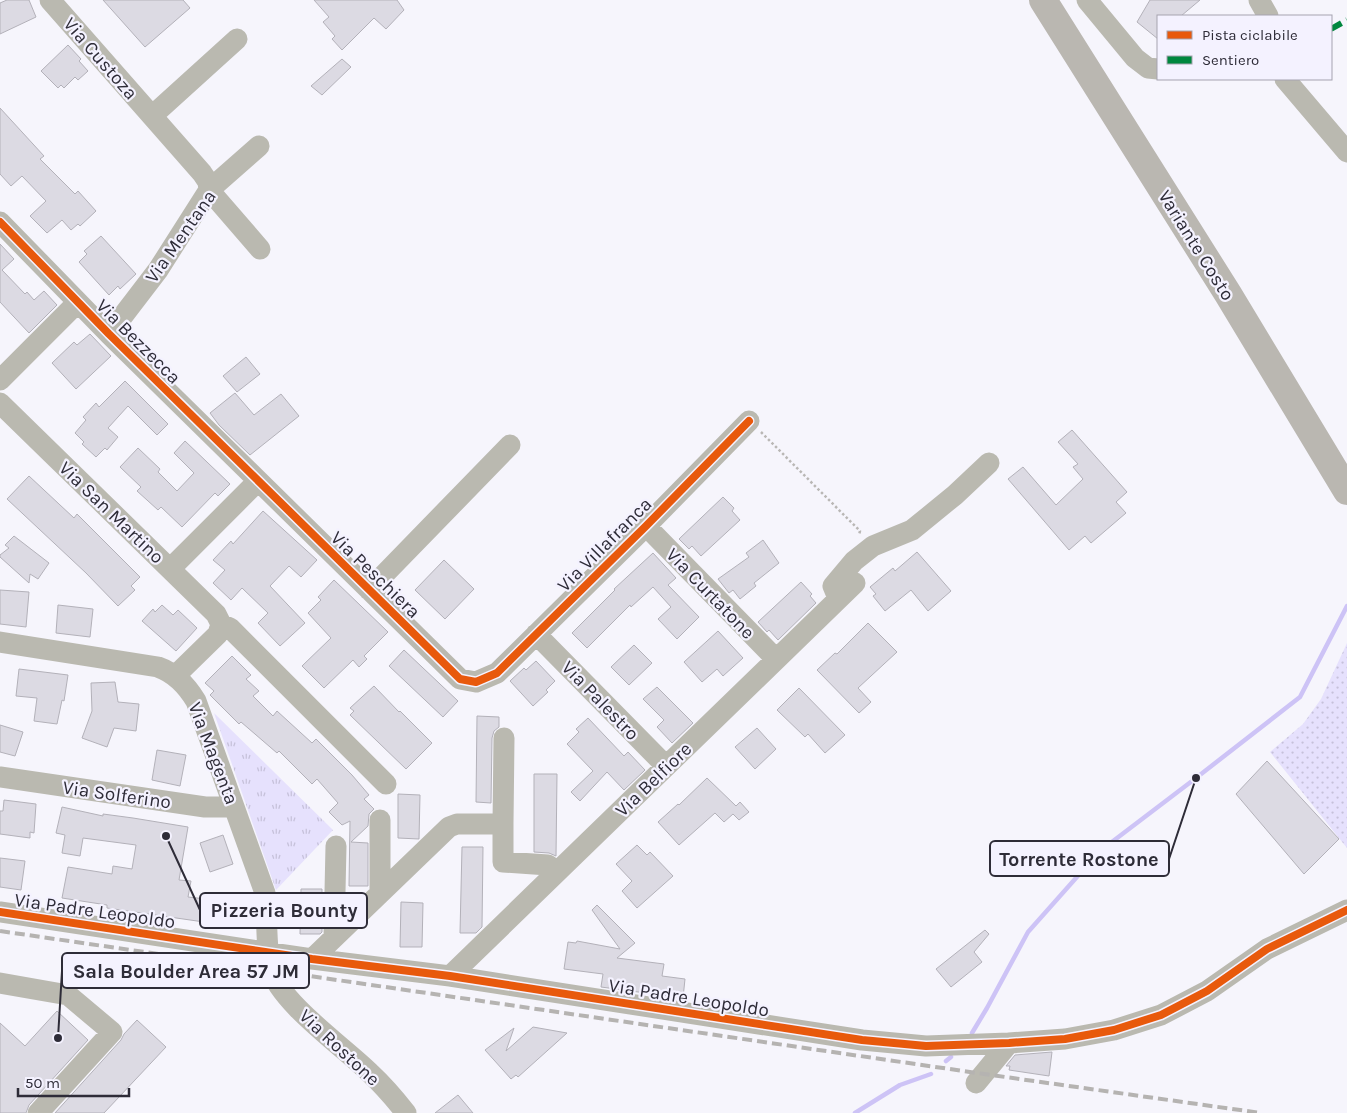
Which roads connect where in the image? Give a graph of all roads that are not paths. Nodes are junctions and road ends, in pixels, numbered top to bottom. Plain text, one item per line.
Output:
1 (50, 0) edge
2 (1043, 0) edge
3 (1087, 0) edge
4 (1259, 0) edge
5 (1267, 15) edge
6 (237, 39) dead end
7 (1157, 69) edge
8 (1286, 80) edge
9 (152, 116) junction
10 (259, 146) dead end
11 (1347, 152) edge
12 (209, 190) junction
13 (0, 222) edge
14 (260, 249) dead end
15 (78, 303) junction
16 (108, 334) junction
17 (0, 380) edge
18 (0, 403) edge
19 (749, 421) road end
20 (510, 445) dead end
21 (989, 463) dead end
22 (258, 481) junction
23 (1347, 491) edge
24 (646, 526) junction
25 (170, 569) junction
26 (855, 583) dead end
27 (369, 590) junction
28 (838, 599) junction
29 (221, 624) junction
30 (536, 634) junction
31 (0, 642) edge
32 (776, 659) junction
33 (176, 676) junction
34 (476, 682) joint
35 (504, 738) dead end
36 (666, 766) junction
37 (0, 777) edge
38 (386, 784) dead end
39 (234, 807) junction
40 (380, 820) dead end
41 (503, 824) junction
42 (336, 846) dead end
43 (557, 872) junction
44 (380, 893) junction
45 (1347, 910) edge
46 (0, 912) edge
47 (334, 937) junction
48 (268, 952) junction
49 (312, 959) junction
50 (450, 976) junction
51 (0, 983) edge
52 (1009, 1043) junction
53 (976, 1083) dead end
54 (38, 1113) edge
55 (406, 1113) edge

1 - 9 street, Via Custoza
2 - 23 highway, Variante Costo
3 - 7 street
4 - 5 street
6 - 9 street, Via Custoza
8 - 11 street
9 - 12 street, Via Custoza
10 - 12 street, Via Mentana
12 - 14 street, Via Custoza
12 - 16 street, Via Mentana
13 - 15 street, Via Bezzecca
15 - 16 street, Via Bezzecca
15 - 17 street
16 - 22 street, Via Bezzecca
18 - 25 street, Via San Martino
19 - 24 street, Via Villafranca
20 - 27 street
21 - 28 street
22 - 25 street
22 - 27 street, Via Peschiera
24 - 30 street, Via Villafranca
24 - 32 street, Via Curtatone
25 - 29 street, Via San Martino
26 - 28 street, Via Belfiore
27 - 34 street, Via Peschiera
28 - 32 street, Via Belfiore
29 - 33 street
29 - 38 street, Via San Martino
30 - 34 street, Via Villafranca
30 - 36 street, Via Palestro
31 - 33 street, Via Magenta
32 - 36 street, Via Belfiore
33 - 39 street, Via Magenta
35 - 41 street
36 - 43 street, Via Belfiore
37 - 39 street, Via Solferino
39 - 48 street, Via Magenta
40 - 44 street
41 - 43 street
41 - 44 street
42 - 47 street
43 - 50 street, Via Belfiore
44 - 47 street
45 - 52 street, Via Padre Leopoldo
46 - 48 street, Via Padre Leopoldo
47 - 49 street
48 - 49 street, Via Padre Leopoldo
48 - 55 street, Via Rostone
49 - 50 street, Via Padre Leopoldo
50 - 52 street, Via Padre Leopoldo
51 - 54 street
52 - 53 street

